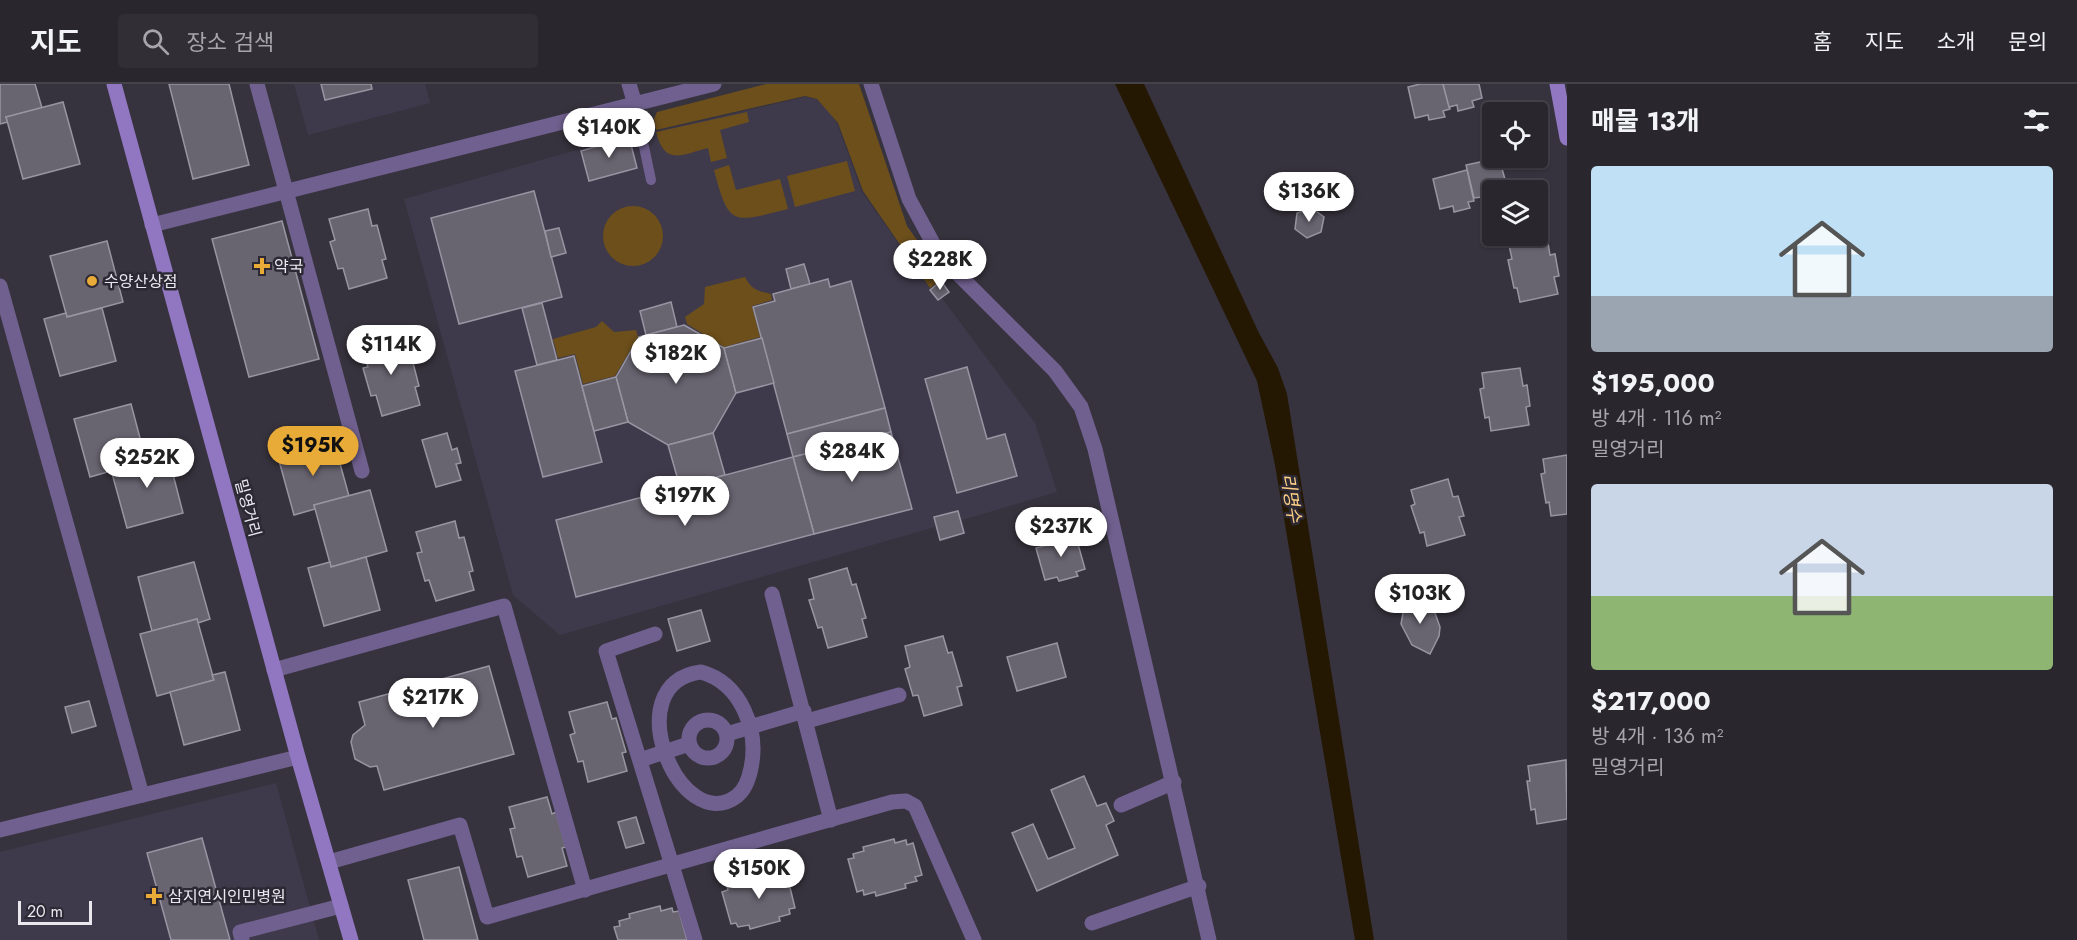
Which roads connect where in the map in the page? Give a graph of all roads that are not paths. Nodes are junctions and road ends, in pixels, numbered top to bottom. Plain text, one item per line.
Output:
1 (114, 84) edge
2 (257, 84) edge
3 (629, 84) edge
4 (714, 84) edge
5 (871, 84) edge
6 (1557, 84) edge
7 (635, 104) junction
8 (1567, 138) edge
9 (651, 180) dead end
10 (285, 192) junction
11 (152, 225) junction
12 (0, 286) edge
13 (362, 471) dead end
14 (772, 594) dead end
15 (655, 634) dead end
16 (274, 670) junction
17 (899, 695) dead end
18 (805, 716) junction
19 (750, 727) junction
20 (728, 734) junction
21 (689, 744) junction
22 (664, 752) junction
23 (298, 756) junction
24 (640, 760) junction
25 (1174, 782) junction
26 (142, 795) junction
27 (1121, 805) dead end
28 (831, 820) junction
29 (0, 830) edge
30 (329, 862) junction
31 (672, 866) junction
32 (1199, 886) junction
33 (585, 890) junction
34 (341, 906) junction
35 (1092, 923) dead end
36 (242, 940) edge
37 (351, 940) edge
38 (695, 940) edge
39 (974, 940) edge
40 (1209, 940) edge

1 - 11 main road, 밀영거리
2 - 10 street
3 - 7 street
4 - 7 street
5 - 25 street
6 - 8 main road
7 - 9 lane
7 - 10 street
10 - 11 street
10 - 13 street
11 - 16 main road, 밀영거리
12 - 26 street
14 - 18 street
15 - 24 street
16 - 23 main road, 밀영거리
16 - 33 street
17 - 18 street
18 - 19 street
18 - 28 street
19 - 20 street
19 - 22 street
19 - 22 street
20 - 21 street
20 - 21 street
21 - 22 street
22 - 24 street
23 - 26 street
23 - 30 main road, 밀영거리
24 - 31 street
25 - 27 street
25 - 32 street
26 - 29 street
28 - 31 street
28 - 39 street
30 - 33 street
30 - 34 main road, 밀영거리
31 - 33 street
31 - 38 street
32 - 35 street
32 - 40 street
34 - 36 street
34 - 37 main road, 밀영거리

